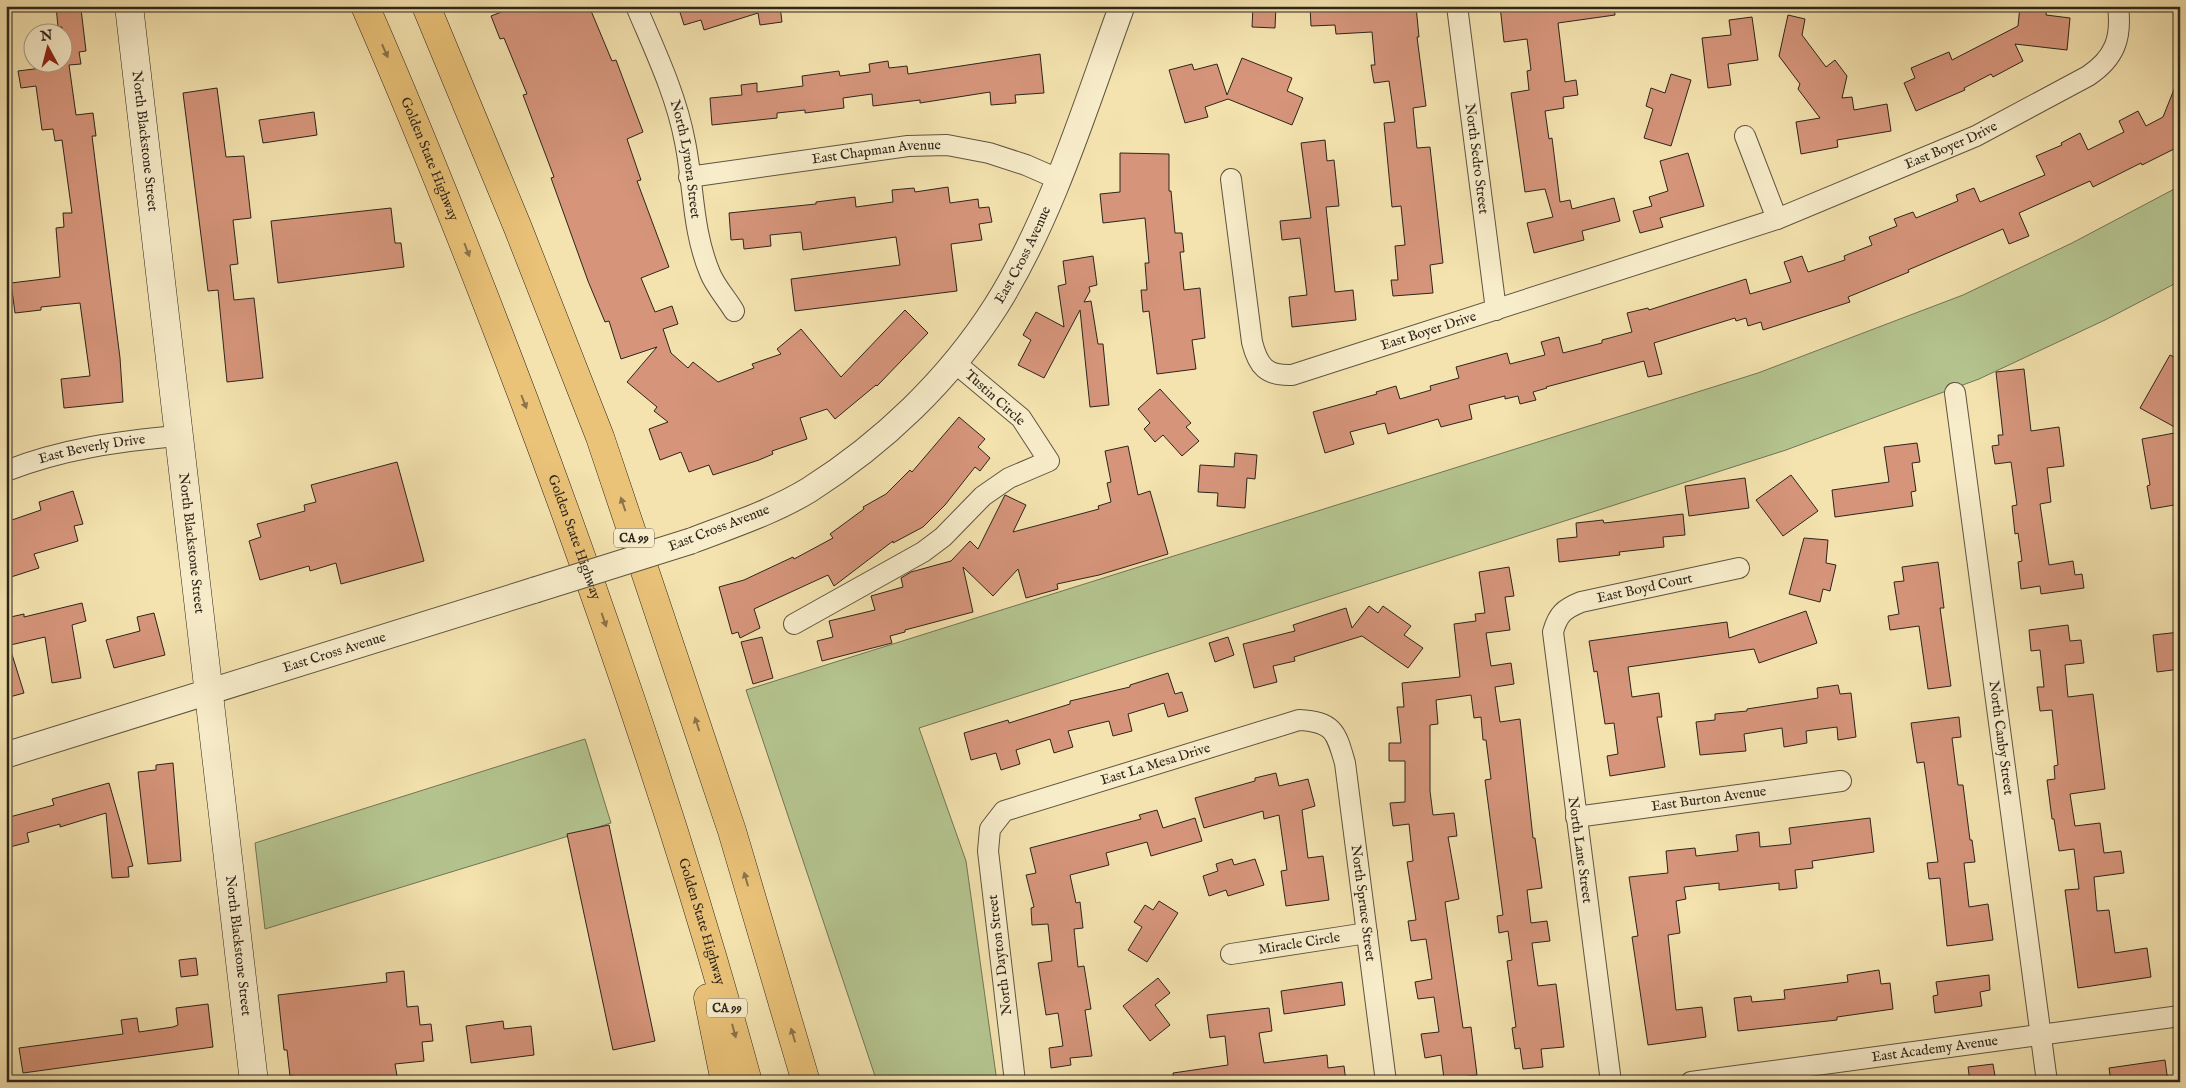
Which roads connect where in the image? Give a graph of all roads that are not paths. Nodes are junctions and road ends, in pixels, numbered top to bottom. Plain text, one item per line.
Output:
1 (129, 6) edge
2 (365, 6) edge
3 (426, 6) edge
4 (636, 6) edge
5 (1122, 6) edge
6 (1457, 6) edge
7 (2118, 6) edge
8 (1745, 136) dead end
9 (689, 177) junction
10 (1058, 179) junction
11 (1231, 179) dead end
12 (1777, 219) junction
13 (1496, 310) junction
14 (734, 311) dead end
15 (954, 362) junction
16 (1955, 393) dead end
17 (178, 436) junction
18 (6, 471) edge
19 (1739, 568) dead end
20 (1556, 619) joint
21 (794, 624) dead end
22 (208, 692) junction
23 (1328, 727) joint
24 (6, 755) edge
25 (1841, 781) dead end
26 (1576, 817) junction
27 (990, 829) joint
28 (1367, 933) junction
29 (705, 934) junction
30 (1231, 954) dead end
31 (2180, 1016) edge
32 (2041, 1034) junction
33 (1811, 1074) edge
34 (254, 1082) edge
35 (725, 1082) edge
36 (748, 1082) edge
37 (806, 1082) edge
38 (1016, 1082) edge
39 (1386, 1082) edge
40 (1611, 1082) edge
41 (1691, 1082) edge
42 (2047, 1082) edge

1 - 17 main road, North Blackstone Street
2 -> 29 highway, Golden State Highway / CA 99
37 -> 3 highway, CA 99
4 - 9 street, North Lynora Street
5 - 10 street, East Cross Avenue
6 - 13 street, North Sedro Street
7 - 12 street, East Boyer Drive
8 - 12 street
9 - 10 street, East Chapman Avenue
9 - 14 street, North Lynora Street
10 - 15 street, East Cross Avenue
11 - 13 street, East Boyer Drive
12 - 13 street, East Boyer Drive
15 - 21 street, Tustin Circle
15 - 22 street, East Cross Avenue, bridge
16 - 32 street, North Canby Street
17 - 18 street, East Beverly Drive
17 - 22 main road, North Blackstone Street
19 - 20 street, East Boyd Court
20 - 26 street, North Lane Street
22 - 24 street, East Cross Avenue
22 - 34 main road, North Blackstone Street
23 - 27 street, East La Mesa Drive
23 - 28 street, North Spruce Street
25 - 26 street, East Burton Avenue
26 - 40 street, North Lane Street
27 - 38 street, North Dayton Street
28 - 30 street, Miracle Circle
28 - 39 street, North Spruce Street
29 - 35 highway
29 -> 36 highway, Golden State Highway / CA 99
31 - 32 street, East Academy Avenue
32 - 33 street, East Academy Avenue
32 - 42 street, North Canby Street
33 - 41 street, East Academy Avenue

